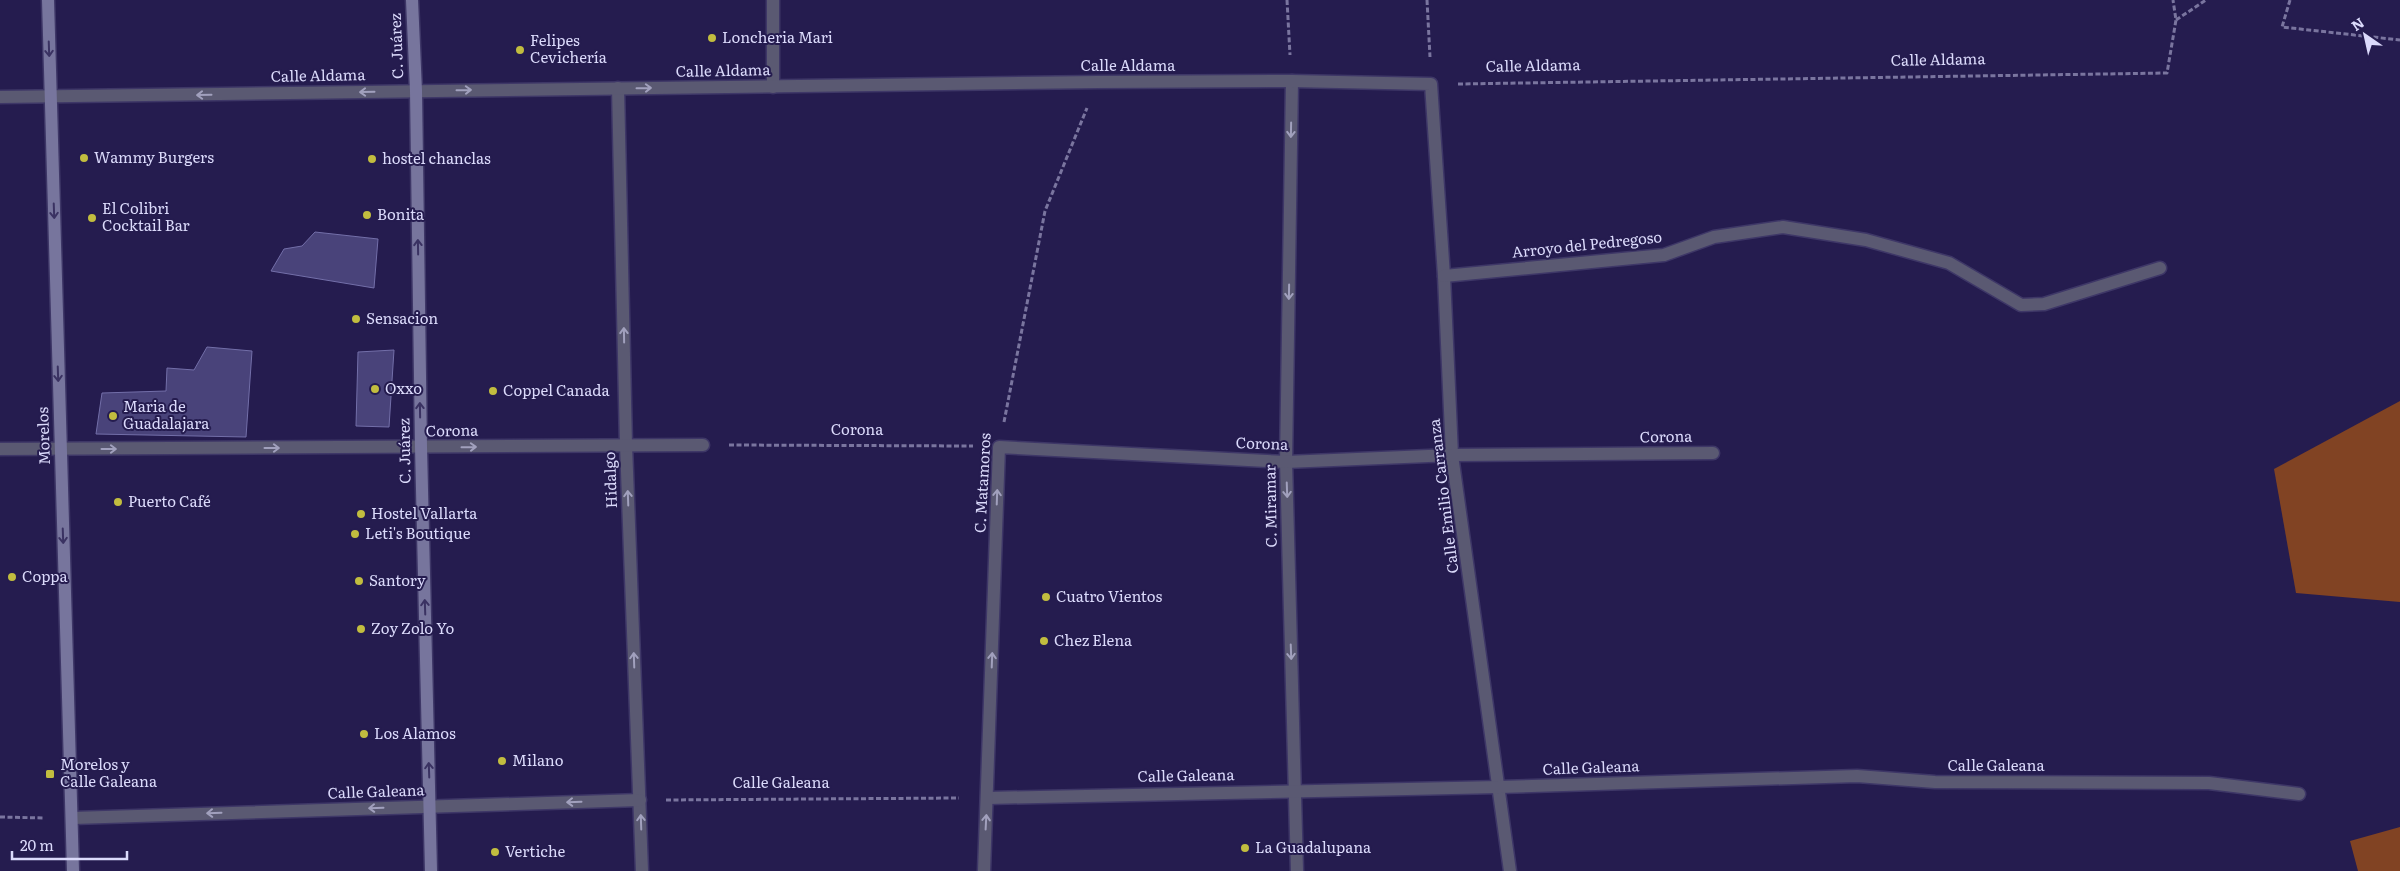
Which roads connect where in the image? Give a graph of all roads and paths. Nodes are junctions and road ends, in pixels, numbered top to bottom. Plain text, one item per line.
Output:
1 (48, 0) edge
2 (412, 0) edge
3 (773, 0) edge
4 (1287, 0) edge
5 (1427, 0) edge
6 (2173, 0) edge
7 (2206, 0) edge
8 (2290, 0) edge
9 (2176, 20) junction
10 (2400, 40) edge
11 (1292, 81) junction
12 (1098, 82) junction
13 (1431, 84) junction
14 (773, 87) junction
15 (618, 88) junction
16 (416, 91) junction
17 (0, 97) edge
18 (51, 97) junction
19 (2160, 268) dead end
20 (1444, 276) junction
21 (626, 445) junction
22 (703, 445) joint
23 (999, 446) junction
24 (421, 447) junction
25 (0, 449) edge
26 (60, 449) junction
27 (1713, 452) dead end
28 (1452, 455) junction
29 (1286, 462) junction
30 (1499, 787) junction
31 (1295, 790) junction
32 (2299, 794) dead end
33 (988, 798) junction
34 (640, 800) junction
35 (430, 806) junction
36 (0, 818) edge
37 (73, 818) junction
38 (73, 871) edge
39 (431, 871) edge
40 (642, 871) edge
41 (984, 871) edge
42 (1297, 871) edge
43 (1510, 871) edge

1 -> 18 main road, Morelos
2 - 16 main road, C. Juárez
3 - 14 street
4 - 11 path
5 - 13 path
6 - 9 path
7 - 9 path
8 - 10 path
9 - 13 path, Calle Aldama
11 - 12 street, Calle Aldama
11 - 13 street, Calle Aldama
11 -> 29 street, C. Miramar
12 - 14 street, Calle Aldama
12 - 23 path, C. Matamoros
13 - 20 street, Calle Emilio Carranza
15 -> 14 street, Calle Aldama
16 -> 15 street, Calle Aldama
21 -> 15 street, Hidalgo
16 -> 18 street, Calle Aldama
24 -> 16 main road, C. Juárez
17 - 18 street, Calle Aldama
18 -> 26 main road, Morelos
19 - 20 street, Arroyo del Pedregoso
20 - 28 street, Calle Emilio Carranza
21 - 22 street, Corona
24 -> 21 street, Corona
34 -> 21 street, Hidalgo
22 - 23 path, Corona
23 - 29 street, Corona
33 -> 23 street, C. Matamoros
26 -> 24 street, Corona
35 -> 24 main road, C. Juárez
25 - 26 street, Corona
26 -> 37 main road, Morelos
27 - 28 street, Corona
28 - 29 street, Corona
28 - 30 street, Calle Emilio Carranza
29 -> 31 street, C. Miramar
30 - 31 street, Calle Galeana
30 - 32 street, Calle Galeana
30 - 43 street, Calle Emilio Carranza
31 - 33 street, Calle Galeana
31 - 42 street, C. Miramar
33 - 34 path, Calle Galeana
41 -> 33 street, C. Matamoros
34 -> 35 street, Calle Galeana
40 -> 34 street, Hidalgo
35 -> 37 street, Calle Galeana
35 - 39 main road, C. Juárez
36 - 37 path
37 - 38 main road, Morelos

